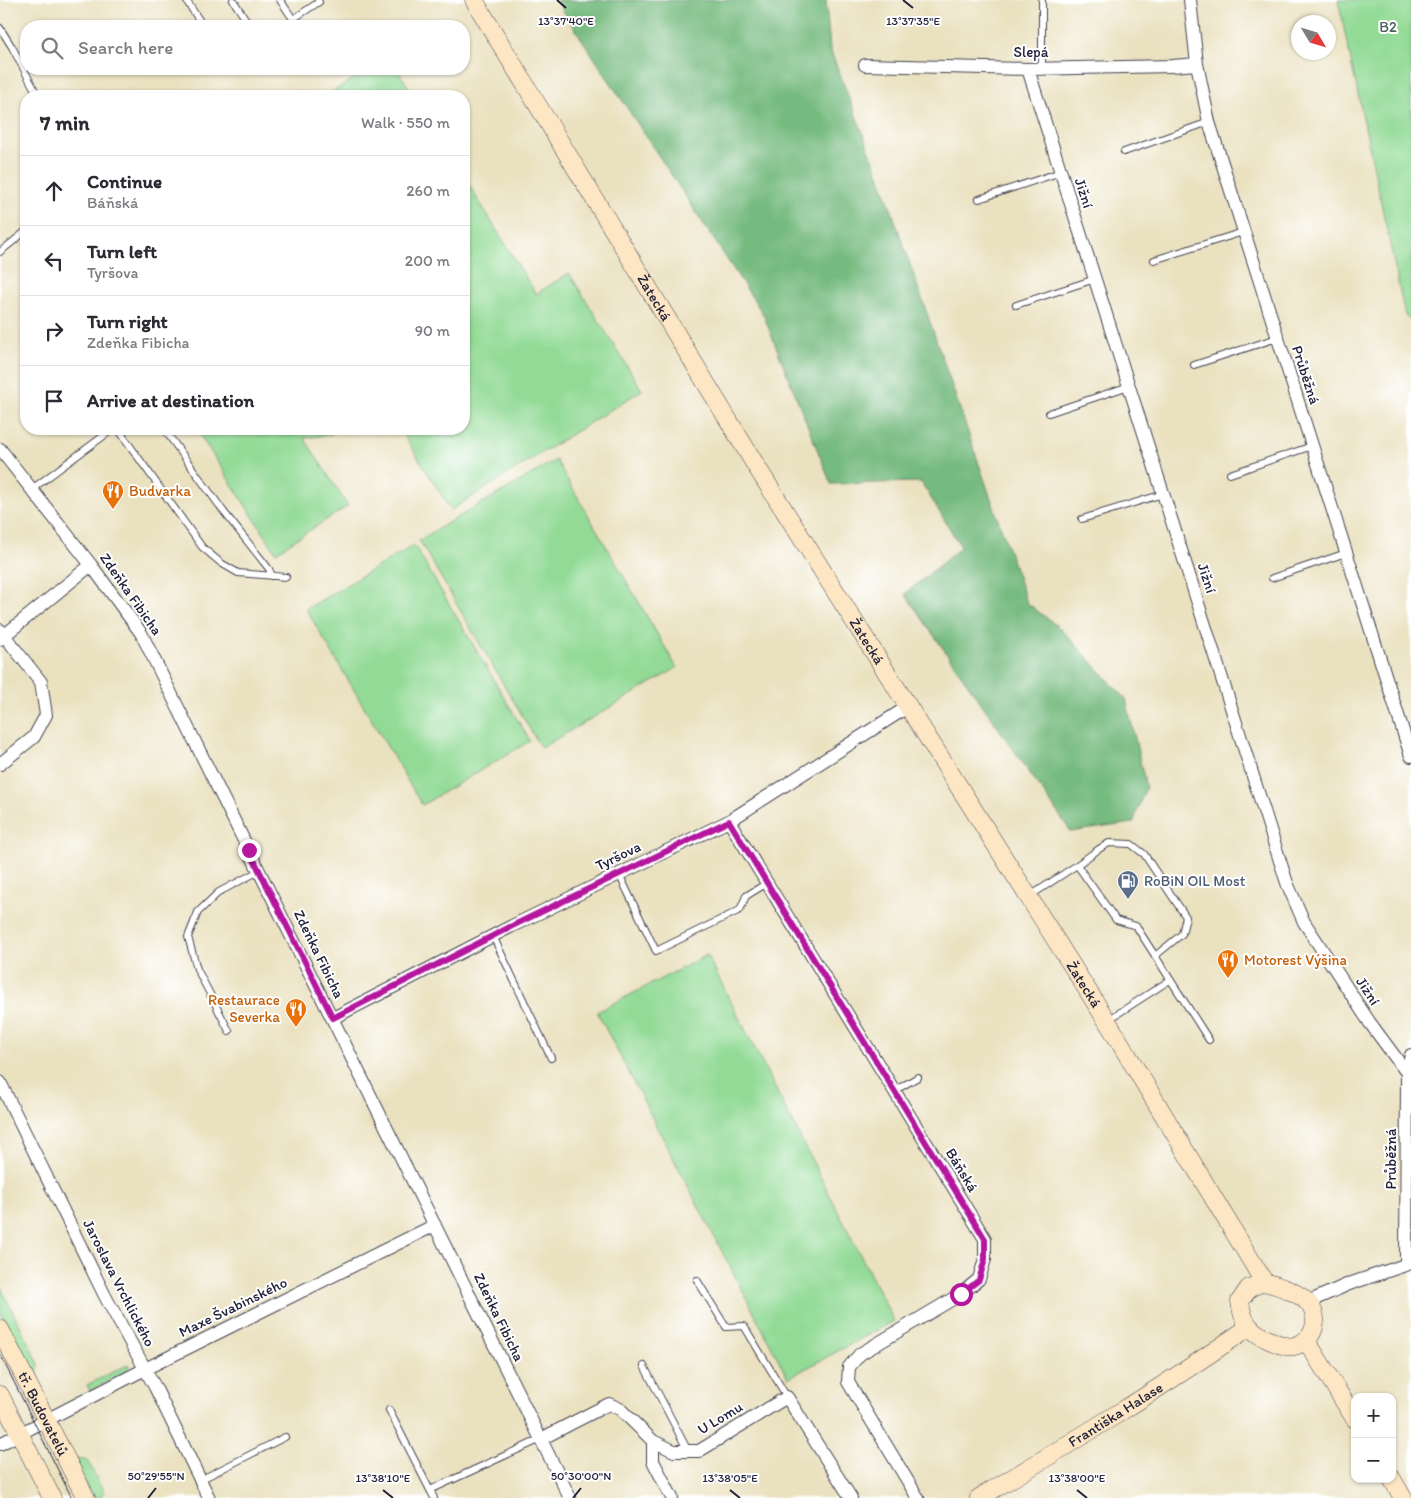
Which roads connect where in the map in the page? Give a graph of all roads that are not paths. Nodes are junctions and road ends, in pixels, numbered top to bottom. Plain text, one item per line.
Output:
1 (186, 0) edge
2 (233, 0) edge
3 (280, 0) edge
4 (318, 0) edge
5 (474, 0) edge
6 (1042, 0) edge
7 (1190, 0) edge
8 (199, 20) edge
9 (246, 20) edge
10 (0, 28) edge
11 (20, 62) edge
12 (1197, 64) junction
13 (864, 65) dead end
14 (1028, 69) junction
15 (1042, 69) junction
16 (27, 75) edge
17 (35, 90) edge
18 (1209, 122) junction
19 (1124, 152) dead end
20 (1061, 172) junction
21 (979, 199) dead end
22 (1243, 232) junction
23 (20, 236) edge
24 (0, 252) edge
25 (1154, 260) dead end
26 (1094, 279) junction
27 (1016, 306) dead end
28 (1277, 338) junction
29 (1194, 365) dead end
30 (1129, 386) junction
31 (1049, 413) dead end
32 (105, 435) edge
33 (122, 435) edge
34 (168, 435) edge
35 (1312, 446) junction
36 (0, 449) edge
37 (1230, 474) dead end
38 (32, 489) junction
39 (1163, 494) junction
40 (1082, 519) dead end
41 (1346, 553) junction
42 (91, 565) junction
43 (272, 576) junction
44 (286, 577) dead end
45 (1272, 578) dead end
46 (1, 635) edge
47 (909, 706) junction
48 (1411, 756) edge
49 (0, 764) edge
50 (729, 821) junction
51 (1077, 865) junction
52 (259, 871) junction
53 (618, 874) junction
54 (767, 884) junction
55 (1029, 897) junction
56 (493, 936) junction
57 (1154, 956) junction
58 (1170, 980) junction
59 (333, 1018) junction
60 (1107, 1021) junction
61 (229, 1031) dead end
62 (1209, 1040) dead end
63 (1411, 1054) edge
64 (551, 1058) dead end
65 (1407, 1073) junction
66 (918, 1076) dead end
67 (0, 1082) edge
68 (894, 1091) junction
69 (435, 1225) junction
70 (1409, 1263) edge
71 (697, 1280) dead end
72 (1264, 1282) junction
73 (1308, 1302) junction
74 (1249, 1327) junction
75 (0, 1329) edge
76 (1306, 1340) junction
77 (644, 1366) dead end
78 (145, 1369) junction
79 (0, 1395) edge
80 (787, 1397) junction
81 (389, 1410) dead end
82 (1351, 1413) edge
83 (46, 1421) junction
84 (20, 1434) junction
85 (285, 1437) dead end
86 (541, 1439) junction
87 (653, 1441) junction
88 (0, 1444) edge
89 (688, 1451) junction
90 (200, 1480) junction
91 (1394, 1483) edge
92 (430, 1490) junction
93 (52, 1498) edge
94 (86, 1498) edge
95 (209, 1498) edge
96 (434, 1498) edge
97 (570, 1498) edge
98 (672, 1498) edge
99 (851, 1498) edge
100 (918, 1498) edge
101 (979, 1498) edge
102 (1403, 1498) edge

1 - 8 lane
2 - 9 lane
3 - 4 lane
5 - 47 street, Žatecká
6 - 15 lane
7 - 12 street, Průběžná
10 - 11 lane
12 - 15 street, Slepá
12 - 18 street, Průběžná
13 - 14 street, Slepá
14 - 15 street, Slepá
14 - 20 street, Jižní
16 - 17 lane
18 - 19 lane
18 - 22 street, Průběžná
20 - 21 lane
20 - 26 street, Jižní
22 - 25 lane
22 - 28 street, Průběžná
23 - 24 lane
26 - 27 lane
26 - 30 street, Jižní
28 - 29 lane
28 - 35 street, Průběžná
30 - 31 lane
30 - 39 street, Jižní
32 - 38 lane
33 - 43 lane
34 - 43 lane
35 - 37 lane
35 - 41 street, Průběžná
36 - 38 street, Zdeňka Fibicha
38 - 42 street, Zdeňka Fibicha
39 - 40 lane
39 - 65 street, Jižní
41 - 45 lane
41 - 48 street, Průběžná
42 - 46 street
42 - 52 street, Zdeňka Fibicha
43 - 44 lane
46 - 49 street
47 - 50 street, Tyršova
47 - 55 street, Žatecká
50 - 53 street, Tyršova
50 - 54 street, Báňská
51 - 55 lane
51 - 57 lane
51 - 57 lane
52 - 59 street, Zdeňka Fibicha
52 - 61 lane
53 - 54 lane
53 - 56 street, Tyršova
54 - 68 street, Báňská
55 - 60 street, Žatecká
56 - 59 street, Tyršova
56 - 64 lane
57 - 58 lane
58 - 60 lane
58 - 62 lane
59 - 69 street, Zdeňka Fibicha
60 - 72 street, Žatecká
63 - 65 street, Průběžná
65 - 70 street, Průběžná
66 - 68 lane
67 - 78 street, Jaroslava Vrchlického
68 - 100 street, Báňská
69 - 78 street, Maxe Švabinského
69 - 86 street, Zdeňka Fibicha
70 - 73 street
71 - 80 lane
72 - 73 street
72 - 74 street
73 - 76 street
74 - 76 street
74 - 101 street, Františka Halase
75 - 83 street, tř. Budovatelů
76 - 82 street
77 - 89 lane
78 - 83 street, Maxe Švabinského
78 - 90 street, Jaroslava Vrchlického
79 - 84 street, tř. Budovatelů
80 - 89 street, U Lomu
80 - 99 street
81 - 92 lane
83 - 84 street, Maxe Švabinského
83 - 94 street, tř. Budovatelů
84 - 88 street, Maxe Švabinského
84 - 93 street, tř. Budovatelů
85 - 90 lane
86 - 87 street, U Lomu
86 - 92 lane
86 - 97 street, Zdeňka Fibicha
87 - 89 street, U Lomu
87 - 98 street
90 - 95 street, Jaroslava Vrchlického
91 - 102 street
92 - 96 lane

